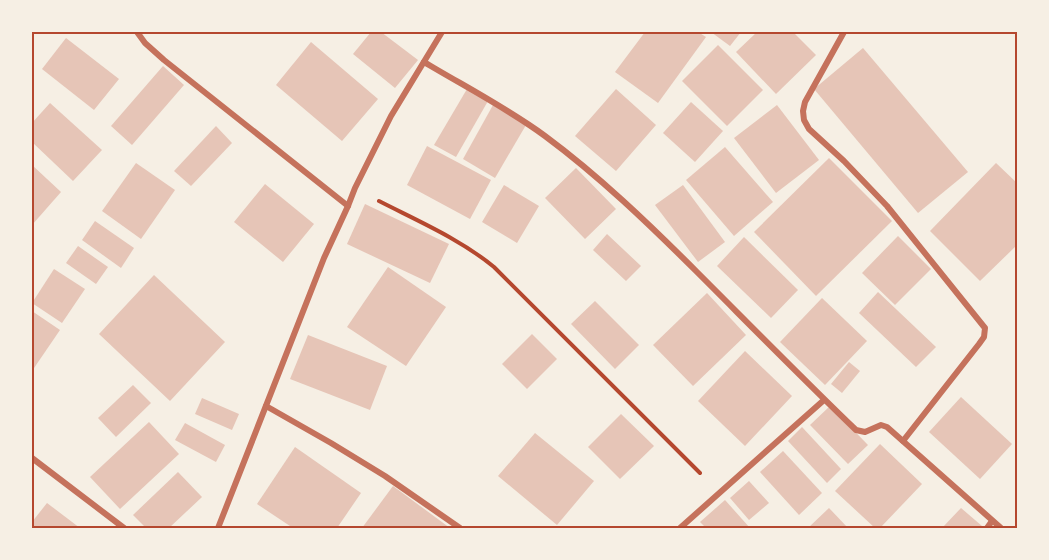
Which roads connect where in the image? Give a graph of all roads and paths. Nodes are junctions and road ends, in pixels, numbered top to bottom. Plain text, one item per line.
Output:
1 (137, 32) edge
2 (442, 32) edge
3 (844, 32) edge
4 (424, 62) junction
5 (355, 188) junction
6 (348, 206) junction
7 (824, 400) junction
8 (266, 406) junction
9 (903, 441) junction
10 (32, 458) edge
11 (720, 493) junction
12 (992, 521) junction
13 (124, 528) edge
14 (218, 528) edge
15 (460, 528) edge
16 (680, 528) edge
17 (987, 528) edge
18 (1001, 528) edge

1 - 6 street
2 - 4 street
3 - 9 street
4 - 5 street
4 - 7 street
5 - 6 street
5 - 11 path
6 - 8 street
7 - 9 street
7 - 11 street
8 - 14 street
8 - 15 street
9 - 12 street
10 - 13 street
11 - 16 street
12 - 17 street
12 - 18 street

